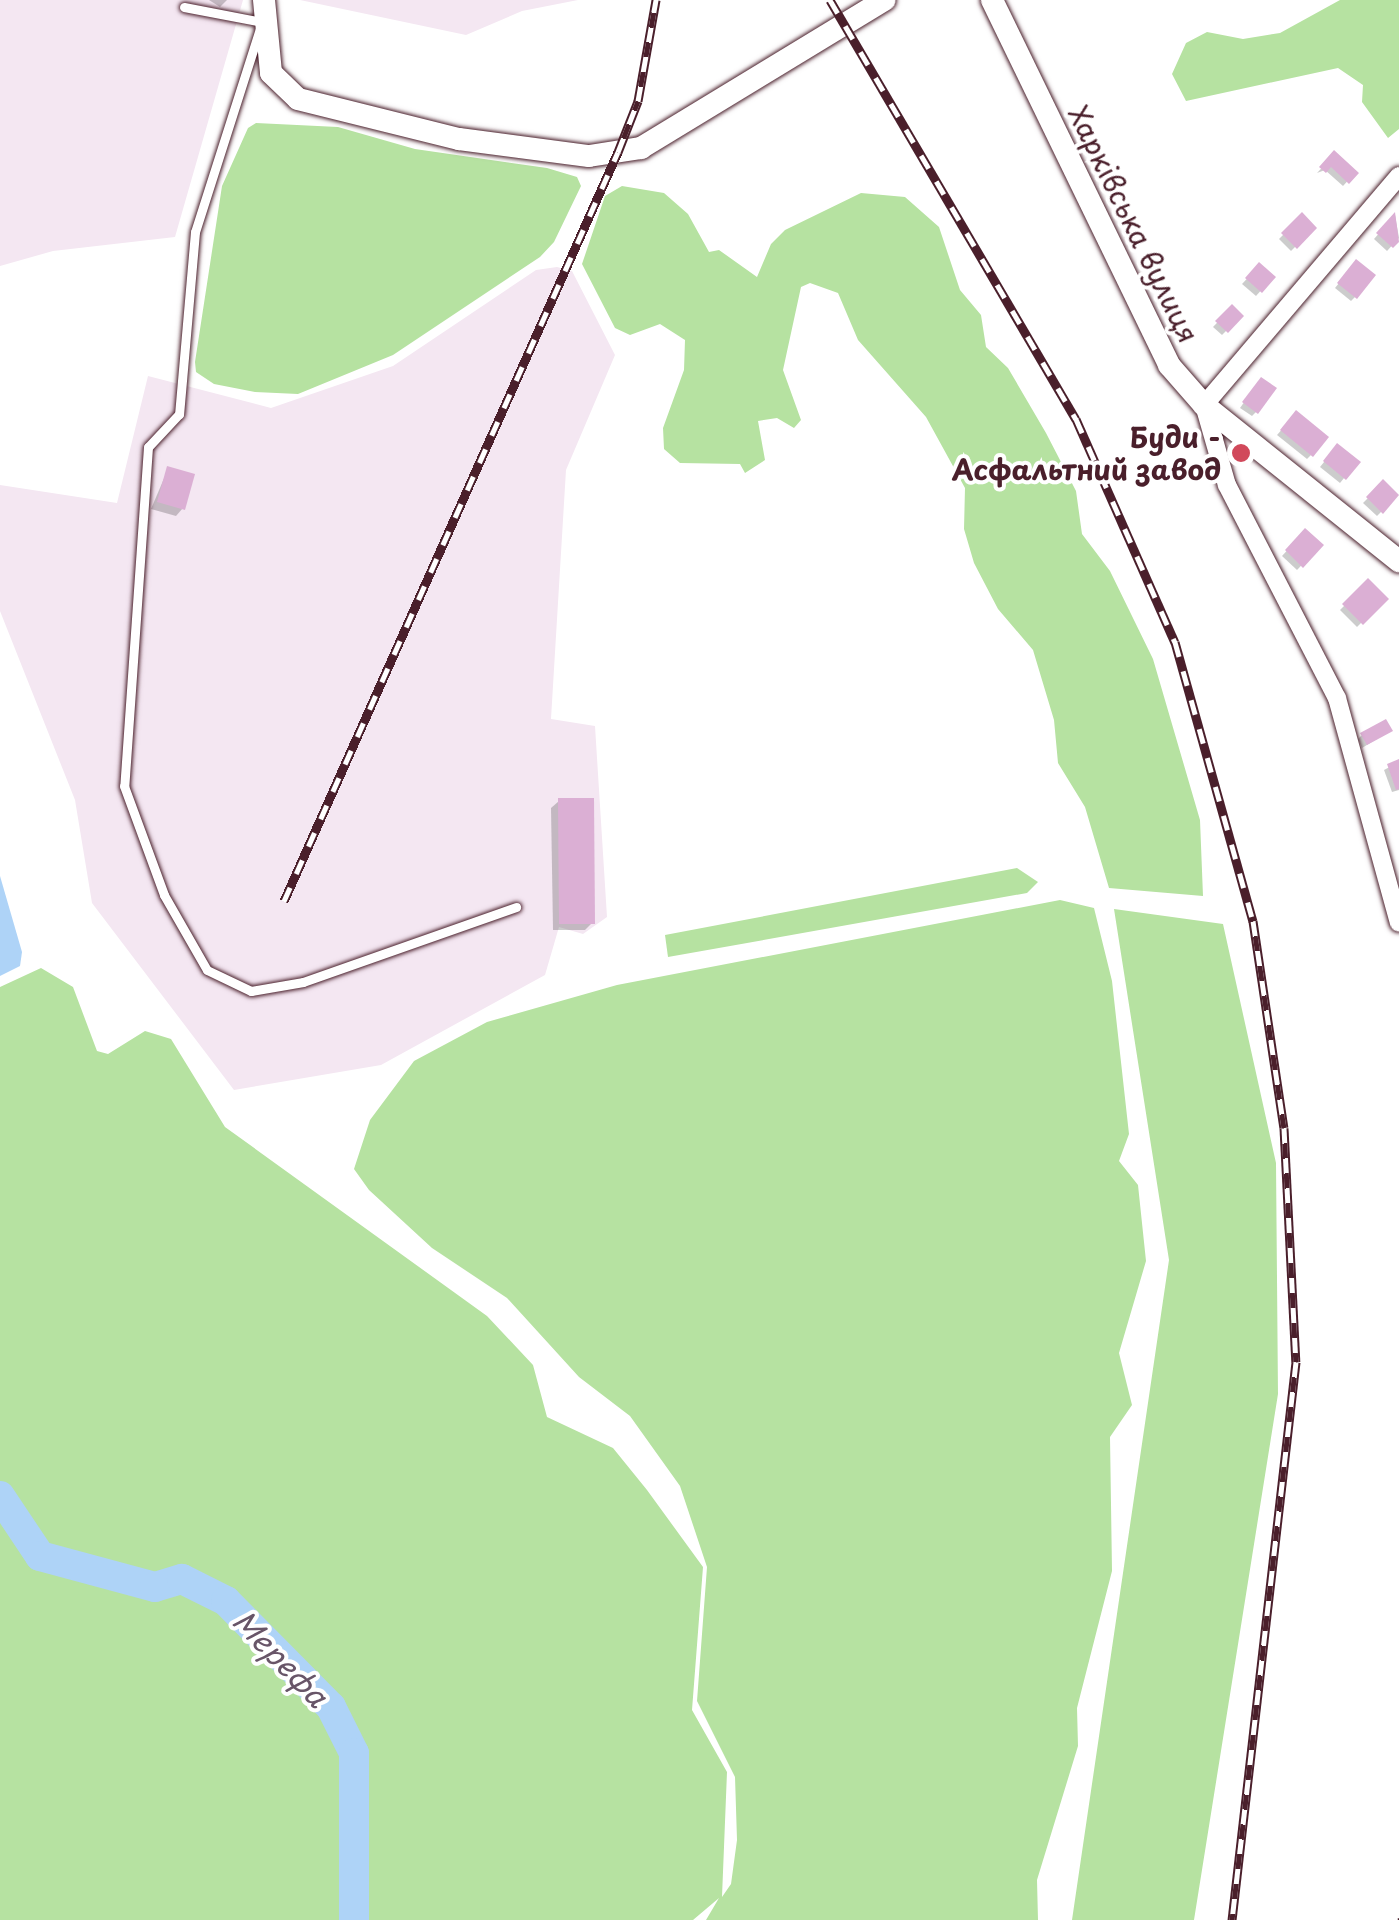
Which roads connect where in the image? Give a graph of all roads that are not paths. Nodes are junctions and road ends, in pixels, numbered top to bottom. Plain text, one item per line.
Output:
1 (884, 0) edge
2 (992, 0) edge
3 (184, 6) dead end
4 (263, 11) edge
5 (1399, 176) edge
6 (1204, 405) junction
7 (1399, 561) edge
8 (516, 908) dead end
9 (1399, 923) edge

1 - 4 street
2 - 6 street, Харківська вулиця
3 - 4 lane
4 - 8 lane
5 - 6 street
6 - 7 street, Харківська вулиця
6 - 9 street

